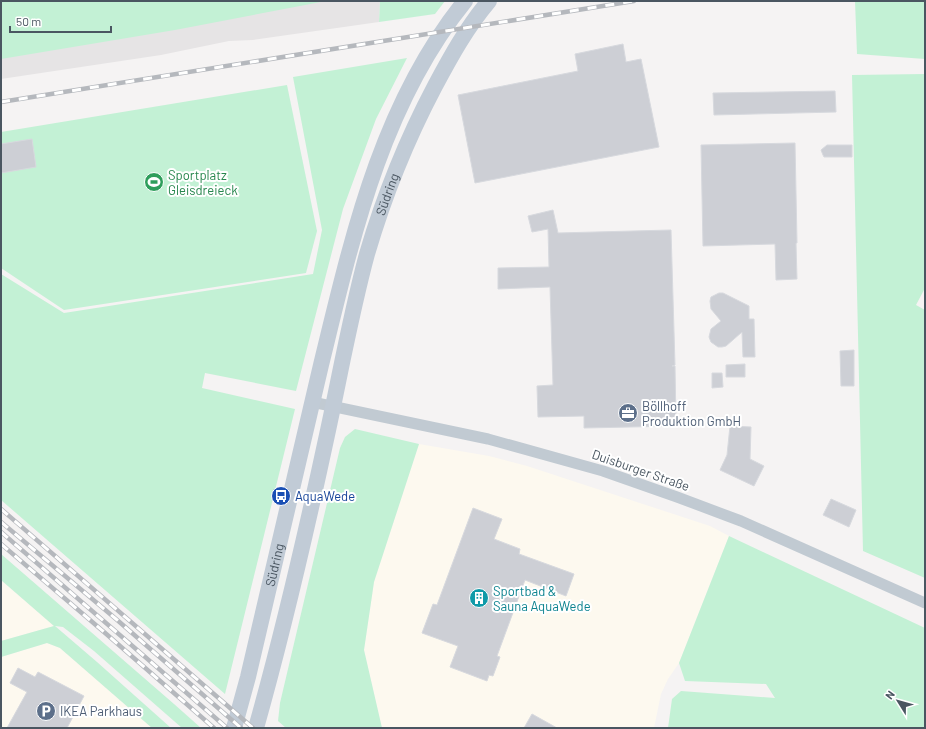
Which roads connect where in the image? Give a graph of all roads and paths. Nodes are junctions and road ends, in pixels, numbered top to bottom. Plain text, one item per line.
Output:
1 (464, 1) edge
2 (489, 1) edge
3 (312, 402) junction
4 (333, 407) junction
5 (925, 603) edge
6 (234, 728) edge
7 (256, 728) edge

1 - 3 main road, Südring
2 - 4 main road, Südring
3 - 4 street
3 - 6 main road, Südring
4 - 5 street, Duisburger Straße
4 - 7 main road, Südring

